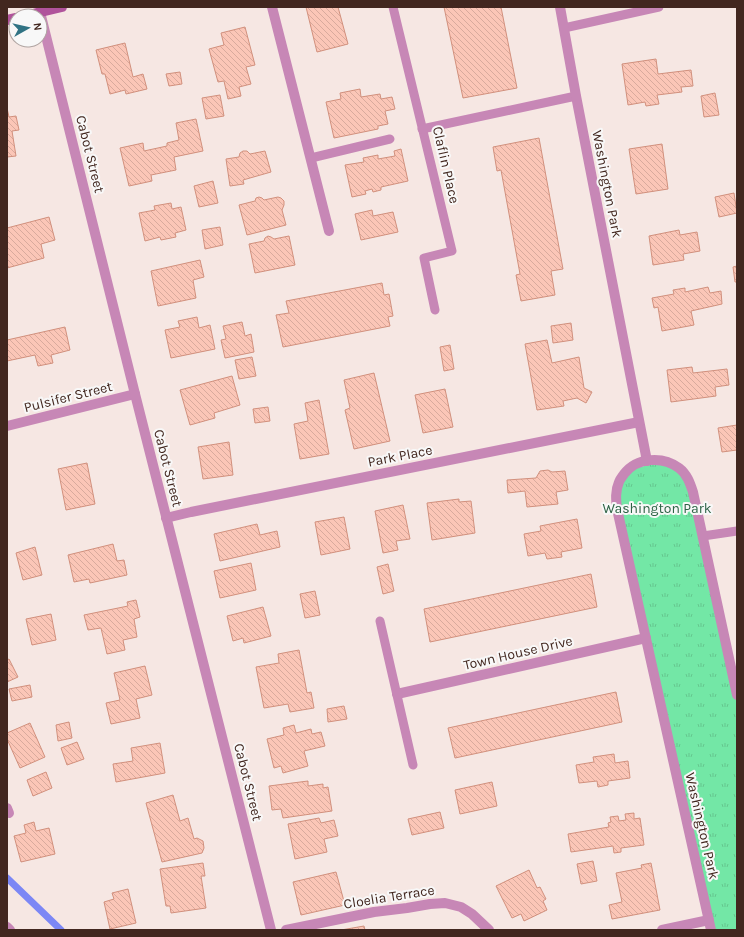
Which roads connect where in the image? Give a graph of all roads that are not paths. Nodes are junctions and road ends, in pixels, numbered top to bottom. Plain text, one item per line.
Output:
1 (62, 7) edge
2 (272, 7) edge
3 (393, 7) edge
4 (560, 7) edge
5 (659, 7) edge
6 (48, 10) edge
7 (564, 28) junction
8 (48, 44) edge
9 (576, 96) junction
10 (422, 129) junction
11 (390, 139) dead end
12 (311, 158) junction
13 (330, 231) dead end
14 (435, 310) dead end
15 (135, 394) junction
16 (639, 422) junction
17 (7, 426) edge
18 (647, 461) junction
19 (166, 518) junction
20 (737, 530) edge
21 (702, 536) junction
22 (380, 620) dead end
23 (646, 638) junction
24 (397, 694) junction
25 (737, 695) edge
26 (412, 765) dead end
27 (710, 925) edge
28 (7, 927) edge
29 (10, 930) edge
30 (271, 930) edge
31 (286, 930) edge
32 (489, 930) edge
33 (662, 930) edge

1 - 6 main road
2 - 12 street
3 - 10 lane, Claflin Place
4 - 7 street, Washington Park
5 - 7 lane
7 - 9 street, Washington Park
8 - 15 street, Cabot Street
9 - 10 lane
9 - 16 street, Washington Park
10 - 14 lane, Claflin Place
11 - 12 lane
12 - 13 street
15 - 17 street, Pulsifer Street
15 - 19 street, Cabot Street
16 - 18 street, Washington Park
16 - 19 street, Park Place
18 - 21 street, Washington Park
18 - 23 street, Washington Park
19 - 30 street, Cabot Street
20 - 21 lane
21 - 25 street, Washington Park
22 - 24 lane
23 - 24 street, Town House Drive
23 - 27 street, Washington Park
24 - 26 lane
27 - 33 street
28 - 29 street
31 - 32 street, Cloelia Terrace

